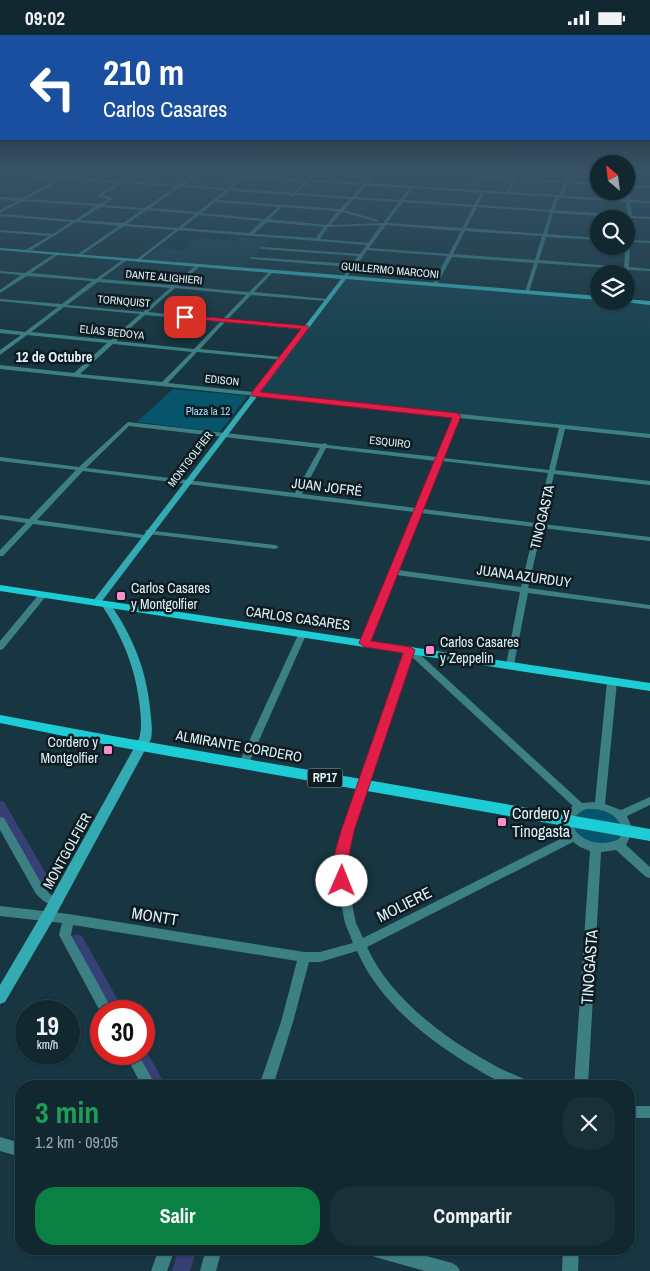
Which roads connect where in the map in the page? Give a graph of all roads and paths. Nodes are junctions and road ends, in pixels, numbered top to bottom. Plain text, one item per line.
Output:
1 (464, 229) edge
2 (62, 230) edge
3 (116, 230) edge
4 (175, 230) edge
5 (179, 230) junction
6 (256, 230) edge
7 (324, 230) edge
8 (380, 230) edge
9 (473, 230) edge
10 (546, 230) edge
11 (0, 231) edge
12 (53, 235) junction
13 (250, 235) junction
14 (545, 235) junction
15 (590, 238) edge
16 (317, 240) junction
17 (635, 242) edge
18 (650, 243) edge
19 (368, 246) junction
20 (262, 248) dead end
21 (0, 249) edge
22 (28, 251) junction
23 (57, 253) junction
24 (80, 255) junction
25 (362, 255) junction
26 (450, 255) junction
27 (252, 258) dead end
28 (125, 259) junction
29 (139, 260) junction
30 (536, 262) junction
31 (198, 265) junction
32 (354, 265) junction
33 (590, 267) edge
34 (271, 271) junction
35 (635, 271) edge
36 (650, 271) edge
37 (0, 273) edge
38 (25, 275) junction
39 (345, 277) junction
40 (95, 281) junction
41 (435, 284) junction
42 (173, 287) junction
43 (0, 292) edge
44 (526, 292) junction
45 (249, 294) junction
46 (590, 297) edge
47 (0, 300) edge
48 (326, 300) junction
49 (635, 302) edge
50 (650, 303) edge
51 (62, 306) junction
52 (145, 313) junction
53 (224, 320) junction
54 (306, 327) junction
55 (0, 331) edge
56 (26, 333) junction
57 (112, 342) junction
58 (196, 350) junction
59 (0, 353) edge
60 (281, 359) junction
61 (0, 367) edge
62 (75, 375) junction
63 (164, 384) junction
64 (254, 394) junction
65 (457, 416) junction
66 (562, 427) junction
67 (224, 434) junction
68 (650, 436) edge
69 (325, 445) junction
70 (440, 458) junction
71 (0, 459) edge
72 (81, 469) junction
73 (552, 472) junction
74 (188, 482) junction
75 (650, 483) edge
76 (297, 495) junction
77 (418, 511) junction
78 (0, 517) edge
79 (30, 521) junction
80 (540, 526) junction
81 (147, 535) junction
82 (650, 539) edge
83 (275, 547) dead end
84 (0, 553) edge
85 (394, 572) junction
86 (0, 588) edge
87 (524, 589) junction
88 (43, 595) junction
89 (101, 603) junction
90 (650, 607) edge
91 (302, 635) junction
92 (365, 643) junction
93 (0, 647) edge
94 (410, 650) junction
95 (510, 665) junction
96 (612, 681) junction
97 (650, 687) edge
98 (0, 719) edge
99 (143, 745) junction
100 (244, 763) junction
101 (364, 785) junction
102 (650, 801) edge
103 (600, 806) junction
104 (580, 807) junction
105 (620, 815) junction
106 (568, 820) junction
107 (0, 821) edge
108 (628, 831) junction
109 (650, 835) edge
110 (574, 837) junction
111 (618, 845) junction
112 (596, 848) junction
113 (650, 874) edge
114 (57, 901) junction
115 (0, 911) edge
116 (48, 916) junction
117 (69, 919) junction
118 (358, 946) junction
119 (304, 957) junction
120 (0, 998) edge
121 (102, 1000) edge
122 (287, 1022) joint
123 (137, 1065) edge
124 (146, 1080) edge
125 (268, 1080) edge
126 (514, 1080) edge
127 (581, 1080) edge
128 (635, 1112) edge
129 (650, 1112) edge
130 (0, 1144) edge
131 (15, 1148) edge
132 (165, 1255) edge
133 (212, 1255) edge
134 (396, 1255) edge
135 (571, 1255) edge
136 (159, 1271) edge
137 (208, 1271) edge
138 (452, 1271) edge
139 (570, 1271) edge

1 - 26 street
2 - 12 street
3 - 24 street
4 - 5 street
5 - 13 street
5 - 29 street
6 - 13 street
7 - 16 street
8 - 19 street, MONTGOLFIER
9 - 14 street
10 - 14 street
11 - 12 street
12 - 22 street
13 - 16 street
14 - 15 street
14 - 30 street
16 - 19 street
17 - 18 street
19 - 25 street, MONTGOLFIER
19 - 26 street
20 - 25 street
21 - 22 street, GUILLERMO MARCONI
22 - 23 street, GUILLERMO MARCONI
23 - 24 street, GUILLERMO MARCONI
23 - 38 street
24 - 28 street, GUILLERMO MARCONI
25 - 32 street, MONTGOLFIER
26 - 30 street
26 - 41 street
27 - 32 street
28 - 29 street, GUILLERMO MARCONI
28 - 40 street
29 - 31 street, GUILLERMO MARCONI
30 - 33 street
30 - 44 street
31 - 34 street, GUILLERMO MARCONI
31 - 42 street
32 - 39 street, MONTGOLFIER
34 - 39 street, GUILLERMO MARCONI
34 - 45 street
35 - 36 street
37 - 38 street, DANTE ALIGHIERI
38 - 40 street, DANTE ALIGHIERI
38 - 43 street
39 - 41 street, GUILLERMO MARCONI
39 - 48 street, MONTGOLFIER
40 - 42 street, DANTE ALIGHIERI
40 - 51 street
41 - 44 street, GUILLERMO MARCONI
42 - 45 street, DANTE ALIGHIERI
42 - 52 street
44 - 46 street, GUILLERMO MARCONI
45 - 48 street, DANTE ALIGHIERI
45 - 53 street
47 - 51 street, TORNQUIST
48 - 54 street, MONTGOLFIER
49 - 50 street
51 - 52 street, TORNQUIST
51 - 56 street
52 - 53 street, TORNQUIST
52 - 57 street
53 - 54 street, TORNQUIST
53 - 58 street
54 - 60 street, MONTGOLFIER
55 - 56 street, ELÍAS BEDOYA
56 - 57 street, ELÍAS BEDOYA
56 - 59 street
57 - 58 street, ELÍAS BEDOYA
57 - 62 street
58 - 60 street, ELÍAS BEDOYA
58 - 63 street
60 - 64 street, MONTGOLFIER
61 - 62 street, EDISON
62 - 63 street, EDISON
63 - 64 street, EDISON
64 - 65 street, EDISON
64 - 67 street, MONTGOLFIER
65 - 66 street, EDISON
65 - 70 street
66 - 68 street, EDISON
66 - 73 street, TINOGASTA
67 - 69 street, ESQUIRO
67 - 72 street, ESQUIRO
67 - 74 street, MONTGOLFIER
69 - 70 street, ESQUIRO
69 - 76 street
70 - 73 street, ESQUIRO
70 - 77 street
71 - 72 street, JUAN JOFRÉ
72 - 74 street, JUAN JOFRÉ
72 - 79 street
73 - 75 street, ESQUIRO
73 - 80 street, TINOGASTA
74 - 76 street, JUAN JOFRÉ
74 - 81 street, MONTGOLFIER
76 - 77 street, JUAN JOFRÉ
77 - 80 street, JUAN JOFRÉ
77 - 85 street
78 - 79 street
79 - 81 street
79 - 84 street
80 - 82 street, JUAN JOFRÉ
80 - 87 street, TINOGASTA
81 - 83 street
81 - 89 street, MONTGOLFIER
85 - 87 street, JUANA AZURDUY
85 - 92 street
86 - 88 main road, CARLOS CASARES
87 - 90 street, JUANA AZURDUY
87 - 95 street, TINOGASTA
88 - 89 main road, CARLOS CASARES
88 - 93 street
89 - 91 main road, CARLOS CASARES
89 - 99 street, MONTGOLFIER
91 - 92 main road, CARLOS CASARES
91 - 100 street
92 - 94 main road, CARLOS CASARES
94 - 95 main road, CARLOS CASARES
94 - 101 street
94 - 104 street
95 - 96 main road, CARLOS CASARES
96 - 97 main road, CARLOS CASARES
96 - 103 street
98 - 99 main road, ALMIRANTE CORDERO / RP17
99 - 100 main road, ALMIRANTE CORDERO / RP17
99 - 114 street, MONTGOLFIER
100 - 101 main road, ALMIRANTE CORDERO / RP17
101 - 106 main road, ALMIRANTE CORDERO / RP17
101 - 118 street
102 - 105 street
103 - 104 street
103 - 105 street
104 - 106 street
105 - 108 street
106 - 108 main road, ALMIRANTE CORDERO / RP17
106 - 110 street
107 - 114 street
108 - 109 main road, ALMIRANTE CORDERO / RP17
108 - 111 street
110 - 112 street
110 - 118 street, MOLIERE
111 - 112 street
111 - 113 street
112 - 127 street, TINOGASTA
114 - 116 street, MONTGOLFIER
115 - 116 street, MONTT
116 - 117 street, MONTT
116 - 120 street, MONTGOLFIER
117 - 119 street, MONTT
117 - 121 street
118 - 119 street, MOLIERE
118 - 126 street
119 - 122 street
122 - 125 street
123 - 124 street
128 - 129 street
130 - 131 street
132 - 136 street
133 - 137 street
134 - 138 street
135 - 139 street

